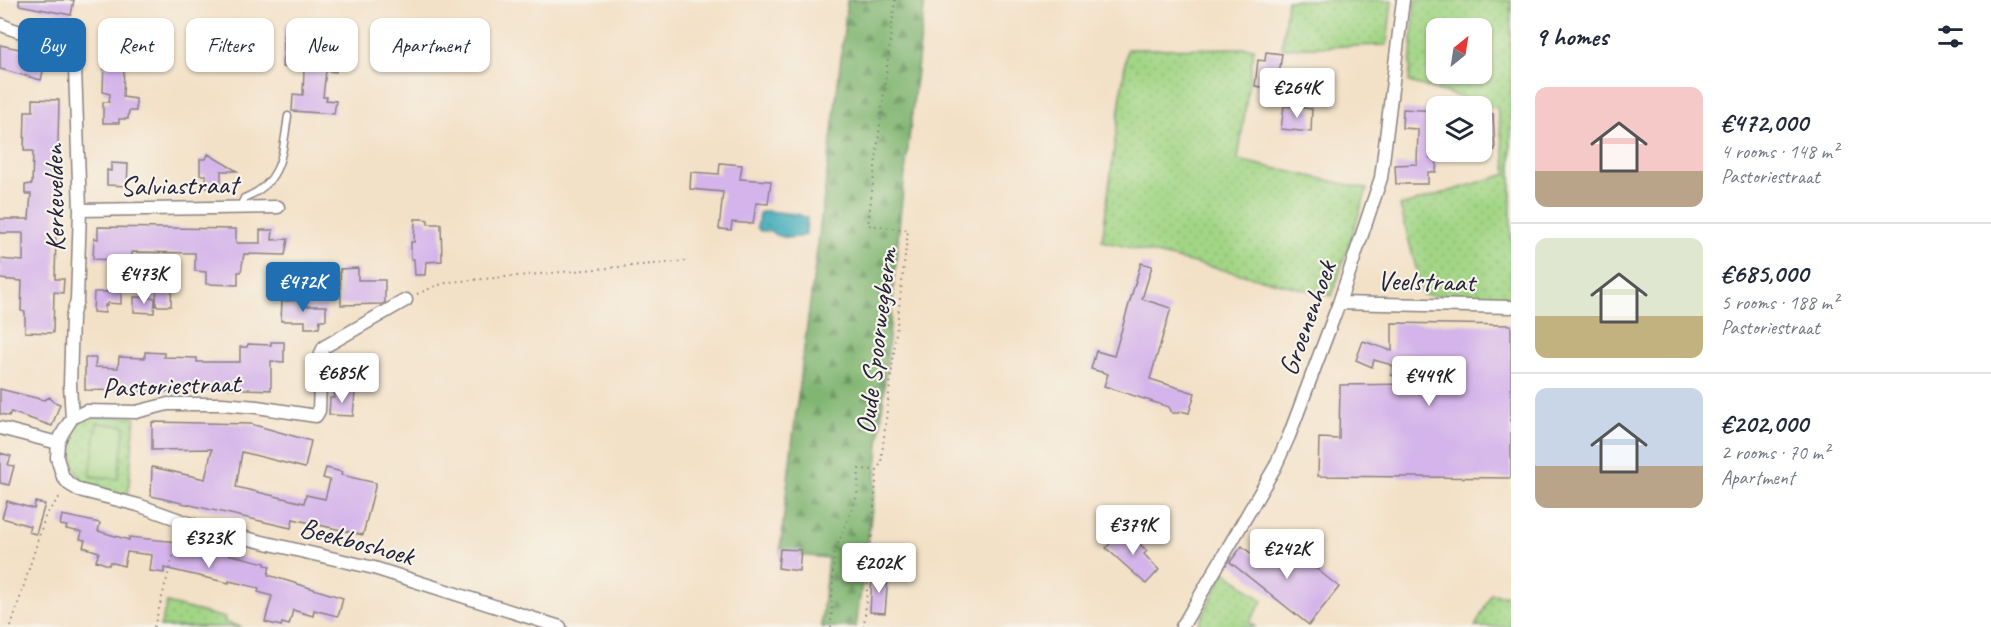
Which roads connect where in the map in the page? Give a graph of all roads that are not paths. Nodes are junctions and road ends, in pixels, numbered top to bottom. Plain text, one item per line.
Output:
1 (1403, 0) edge
2 (0, 24) edge
3 (288, 116) dead end
4 (278, 207) dead end
5 (239, 208) junction
6 (80, 210) junction
7 (406, 300) road end
8 (1339, 303) junction
9 (1511, 307) edge
10 (72, 418) junction
11 (0, 428) edge
12 (58, 443) junction
13 (560, 627) edge
14 (1182, 627) edge

1 - 8 street, Groenenhoek
2 - 6 street, Kerkevelden
3 - 5 lane
4 - 5 street, Salviastraat
5 - 6 street, Salviastraat
6 - 10 street, Kerkevelden
7 - 10 street, Pastoriestraat
8 - 9 street, Veelstraat
8 - 14 street, Groenenhoek
10 - 12 street, Pastoriestraat
11 - 12 street
12 - 13 street, Beekboshoek

